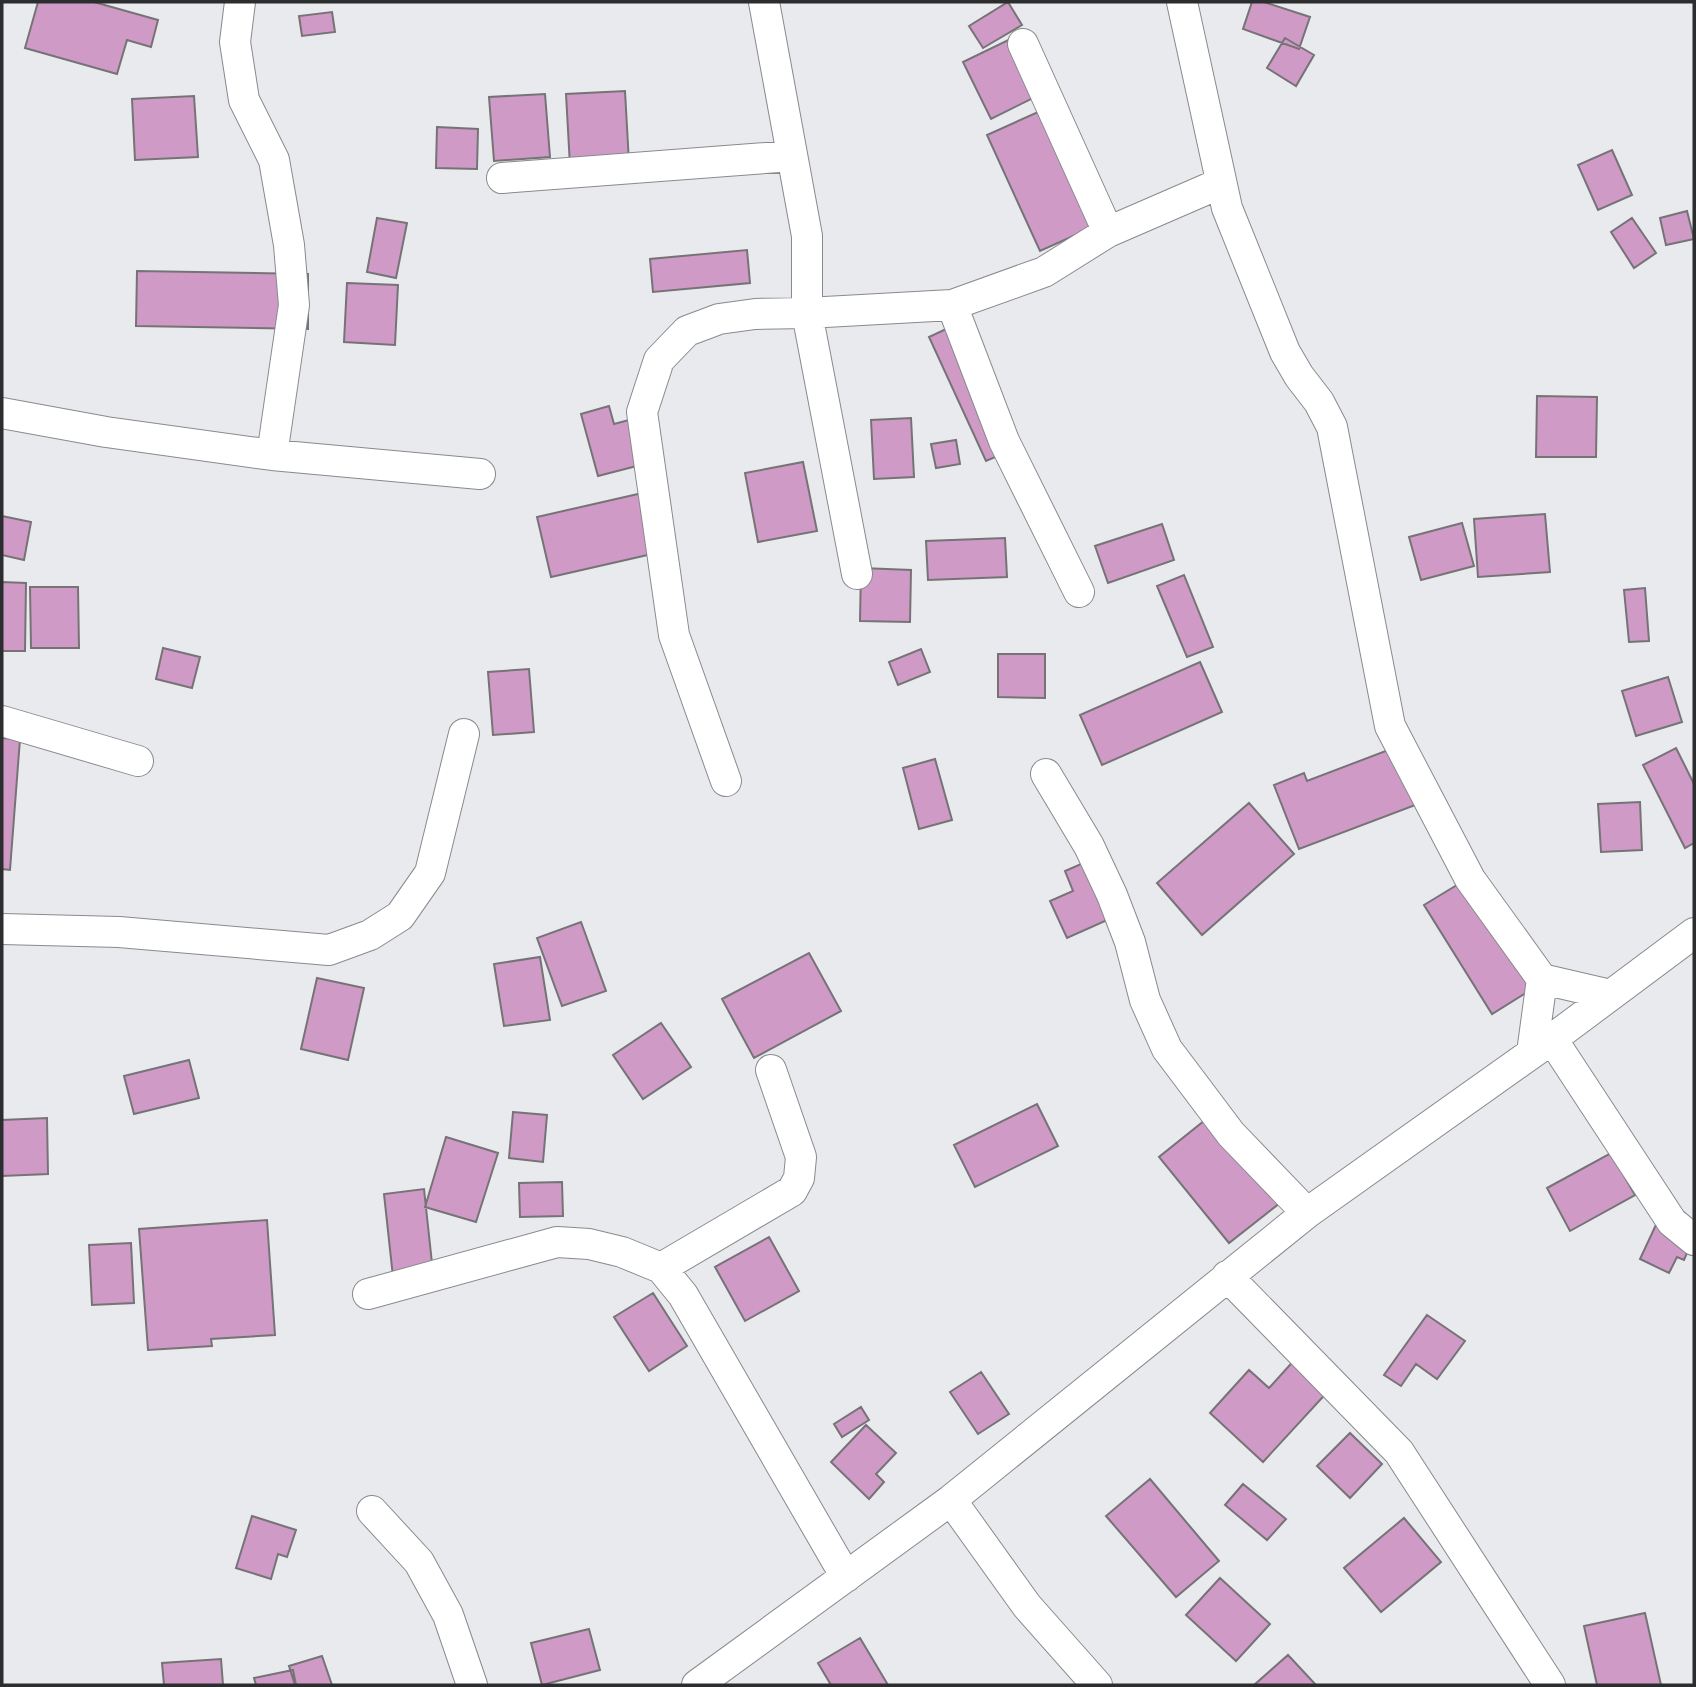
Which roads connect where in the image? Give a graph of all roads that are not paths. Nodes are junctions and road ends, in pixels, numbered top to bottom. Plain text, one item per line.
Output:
1 (240, 2) edge
2 (764, 2) edge
3 (1182, 2) edge
4 (1023, 44) dead end
5 (792, 156) junction
6 (502, 178) dead end
7 (1221, 183) junction
8 (1108, 232) junction
9 (952, 305) junction
10 (807, 313) junction
11 (2, 413) edge
12 (272, 455) junction
13 (480, 474) dead end
14 (857, 574) dead end
15 (1079, 592) dead end
16 (2, 721) edge
17 (464, 734) dead end
18 (138, 761) dead end
19 (1046, 774) dead end
20 (726, 781) dead end
21 (2, 929) edge
22 (1694, 933) edge
23 (1542, 979) junction
24 (1611, 995) junction
25 (1542, 1046) junction
26 (771, 1070) dead end
27 (1307, 1213) junction
28 (1694, 1240) edge
29 (662, 1268) junction
30 (1227, 1276) junction
31 (368, 1294) dead end
32 (950, 1500) junction
33 (372, 1511) dead end
34 (846, 1577) junction
35 (472, 1685) edge
36 (697, 1685) edge
37 (1097, 1685) edge
38 (1550, 1685) edge

1 - 12 street
2 - 5 street
3 - 7 street
4 - 8 street
5 - 6 street
5 - 10 street
7 - 8 street
7 - 23 street
8 - 9 street
9 - 10 street
9 - 15 street
10 - 14 street
10 - 20 street
11 - 12 street
12 - 13 street
16 - 18 street
17 - 21 street
19 - 27 street
22 - 24 street
23 - 24 street
23 - 25 street
24 - 25 street
25 - 27 street
25 - 28 street
26 - 29 street
27 - 30 street
29 - 31 street
29 - 34 street
30 - 32 street
30 - 38 street
32 - 34 street
32 - 37 street
33 - 35 street
34 - 36 street

